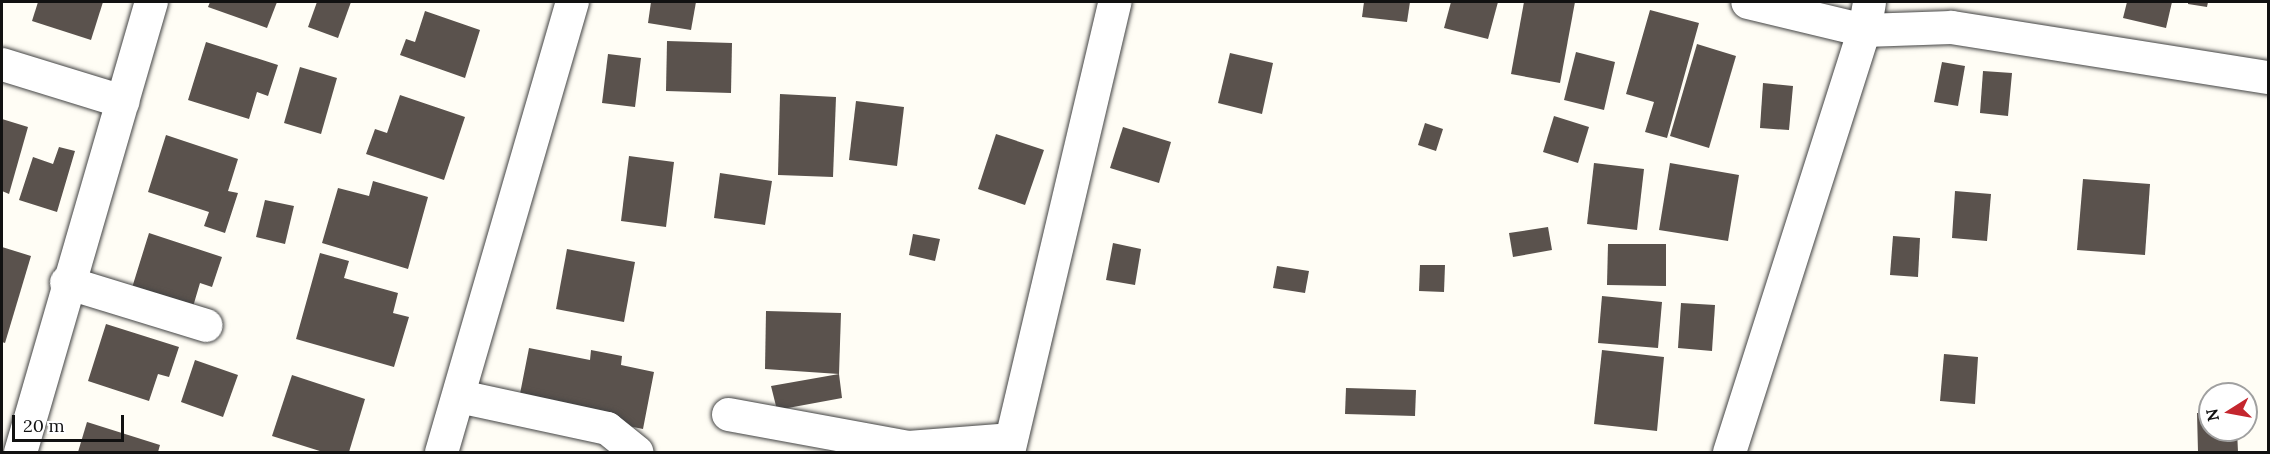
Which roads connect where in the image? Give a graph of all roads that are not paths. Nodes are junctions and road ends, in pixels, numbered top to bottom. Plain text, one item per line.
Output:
1 (151, 2) edge
2 (572, 2) edge
3 (1114, 2) edge
4 (1747, 2) edge
5 (1867, 16) edge
6 (2, 64) edge
7 (2268, 77) edge
8 (122, 101) junction
9 (66, 282) junction
10 (206, 325) dead end
11 (459, 396) junction
12 (728, 414) dead end
13 (1009, 446) edge
14 (20, 453) edge
15 (441, 453) edge
16 (638, 453) edge
17 (1729, 453) edge

1 - 8 street
2 - 11 street
3 - 13 street
4 - 5 street
5 - 7 street
5 - 17 street
6 - 8 street
8 - 9 street
9 - 10 street
9 - 14 street
11 - 15 street
11 - 16 street
12 - 13 street

